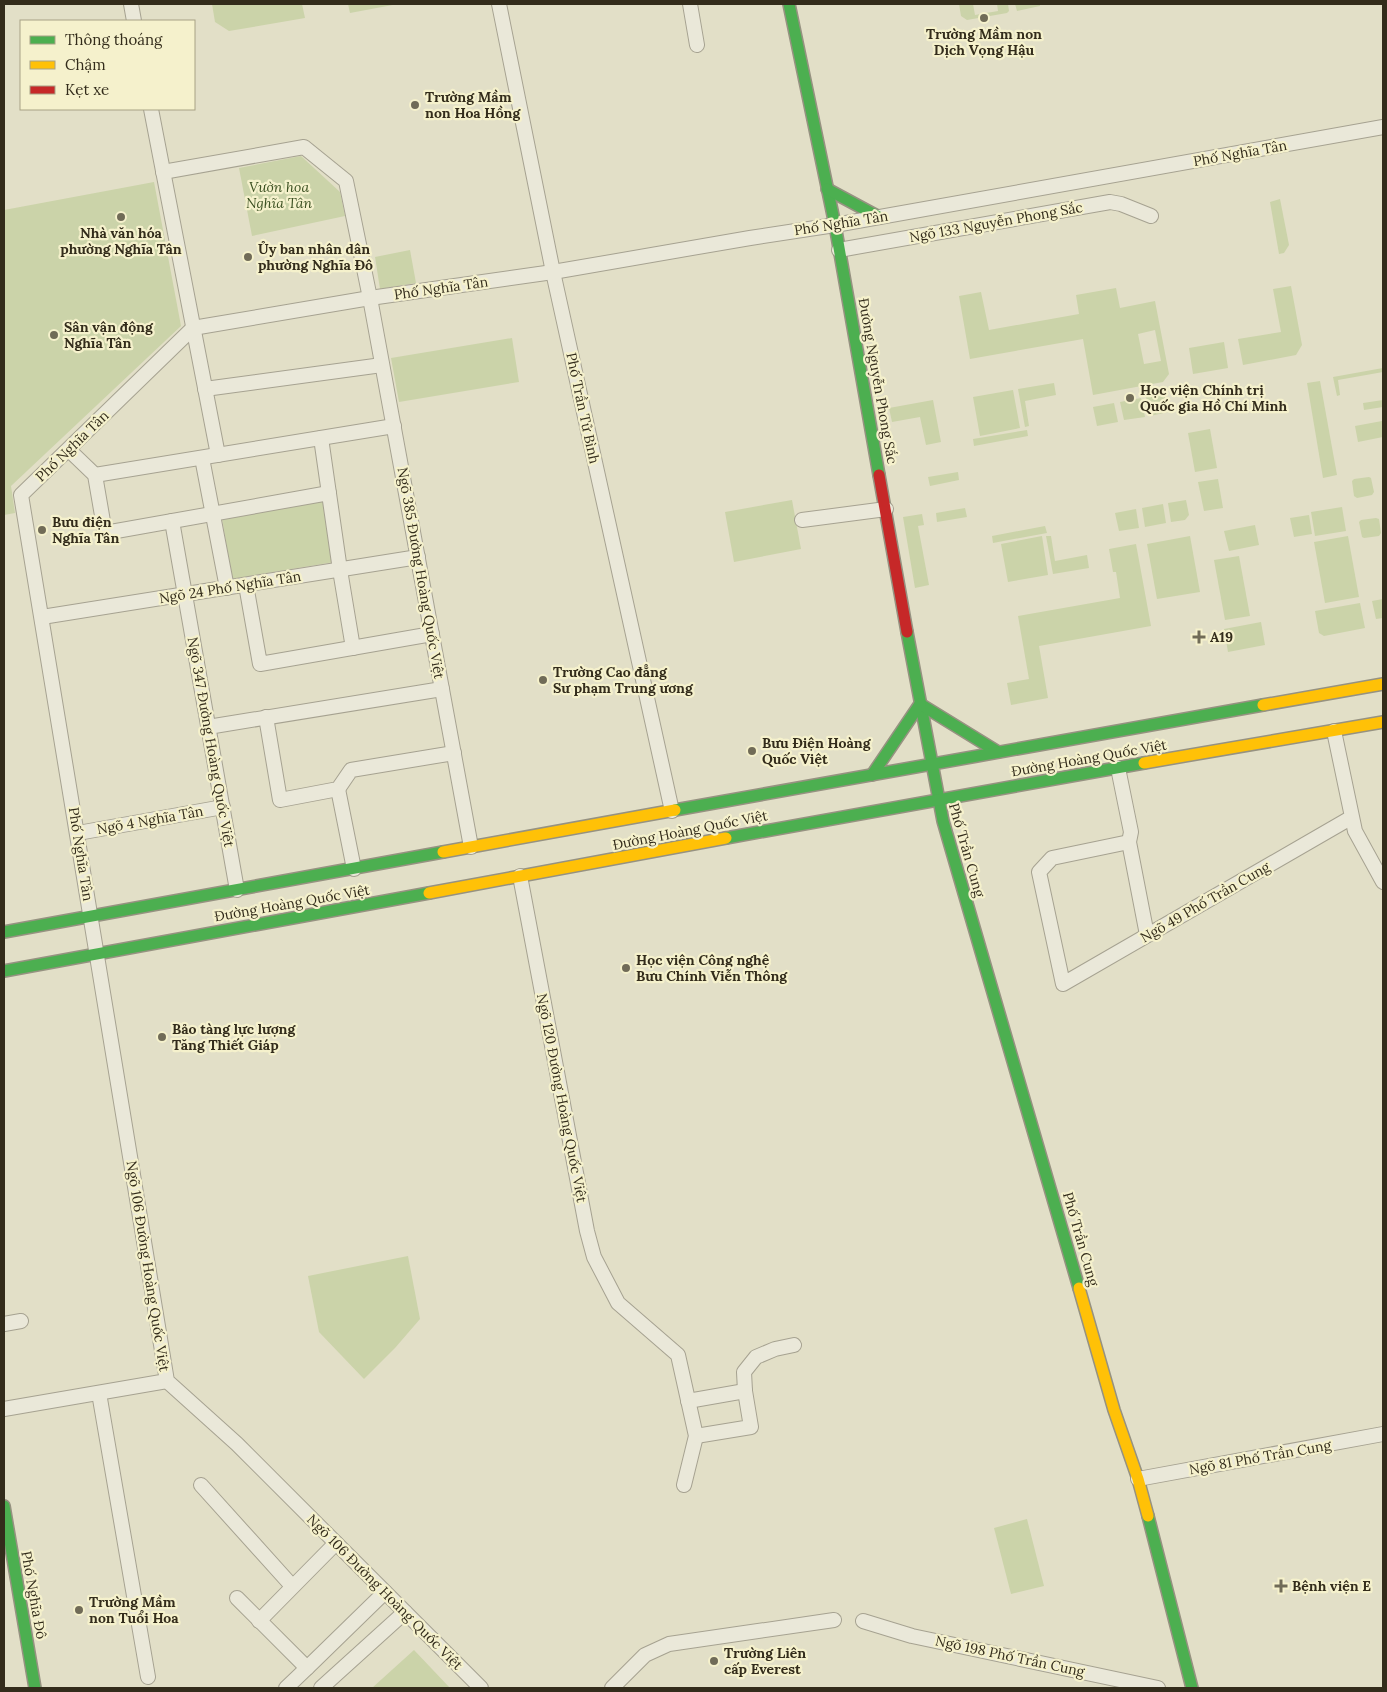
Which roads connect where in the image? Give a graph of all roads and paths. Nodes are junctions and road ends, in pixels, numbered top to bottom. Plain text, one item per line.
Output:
1 (131, 4) edge
2 (499, 4) edge
3 (690, 4) edge
4 (789, 4) edge
5 (134, 20) edge
6 (697, 45) dead end
7 (151, 110) edge
8 (1383, 127) edge
9 (163, 172) junction
10 (827, 189) junction
11 (1151, 216) dead end
12 (879, 217) junction
13 (835, 225) junction
14 (839, 250) junction
15 (553, 272) junction
16 (370, 298) junction
17 (193, 328) junction
18 (382, 365) junction
19 (204, 388) junction
20 (394, 426) junction
21 (321, 438) junction
22 (69, 450) junction
23 (218, 455) junction
24 (202, 458) junction
25 (95, 475) junction
26 (329, 493) junction
27 (886, 509) junction
28 (213, 514) junction
29 (802, 520) dead end
30 (172, 521) junction
31 (418, 557) junction
32 (340, 570) junction
33 (246, 585) junction
34 (227, 588) junction
35 (184, 594) junction
36 (42, 617) junction
37 (432, 634) junction
38 (353, 648) junction
39 (1383, 684) edge
40 (442, 689) junction
41 (920, 704) junction
42 (266, 718) junction
43 (1383, 722) edge
44 (208, 727) junction
45 (1334, 731) junction
46 (998, 752) junction
47 (454, 753) junction
48 (931, 764) junction
49 (1118, 768) junction
50 (872, 775) junction
51 (338, 789) junction
52 (937, 799) junction
53 (223, 807) junction
54 (672, 811) junction
55 (1347, 820) dead end
56 (78, 833) junction
57 (1128, 842) junction
58 (471, 847) junction
59 (354, 869) junction
60 (520, 876) junction
61 (1383, 882) edge
62 (237, 890) junction
63 (91, 917) junction
64 (4, 932) edge
65 (1148, 935) junction
66 (97, 954) junction
67 (4, 971) edge
68 (21, 1320) dead end
69 (4, 1324) edge
70 (794, 1345) dead end
71 (167, 1382) junction
72 (745, 1391) junction
73 (99, 1393) junction
74 (688, 1401) junction
75 (4, 1409) edge
76 (1383, 1434) edge
77 (696, 1436) junction
78 (1138, 1479) junction
79 (201, 1485) dead end
80 (684, 1485) dead end
81 (4, 1506) edge
82 (336, 1543) junction
83 (292, 1586) junction
84 (385, 1592) junction
85 (237, 1598) dead end
86 (405, 1612) junction
87 (834, 1620) dead end
88 (259, 1621) junction
89 (863, 1621) dead end
90 (307, 1668) junction
91 (148, 1677) dead end
92 (325, 1687) edge
93 (35, 1688) edge
94 (286, 1688) edge
95 (481, 1688) edge
96 (612, 1688) edge
97 (1158, 1688) edge
98 (1192, 1688) edge

1 - 5 street
2 - 15 street, Phố Trần Tử Bình
3 - 6 street
4 - 10 main road, Đường Nguyễn Phong Sắc
7 - 9 street
8 - 12 street, Phố Nghĩa Tân
9 - 16 street, Ngõ 385 Đường Hoàng Quốc Việt
9 - 17 street
10 - 12 main road
10 - 13 main road, Đường Nguyễn Phong Sắc
11 - 14 street, Ngõ 133 Nguyễn Phong Sắc
12 - 13 street, Phố Nghĩa Tân
13 - 14 main road, Đường Nguyễn Phong Sắc
13 - 15 street, Phố Nghĩa Tân
14 - 27 main road, Đường Nguyễn Phong Sắc
15 - 16 street, Phố Nghĩa Tân
15 - 54 street, Phố Trần Tử Bình
16 - 17 street, Phố Nghĩa Tân
16 - 18 street, Ngõ 385 Đường Hoàng Quốc Việt
17 - 19 street
17 - 22 street, Phố Nghĩa Tân
18 - 19 street
18 - 20 street, Ngõ 385 Đường Hoàng Quốc Việt
19 - 23 street
20 - 21 street
20 - 31 street, Ngõ 385 Đường Hoàng Quốc Việt
21 - 23 street
21 - 26 street
22 - 25 street
22 - 36 street, Phố Nghĩa Tân
23 - 24 street
24 - 25 street
24 - 28 street
25 - 30 street
26 - 28 street
26 - 32 street
27 - 29 street
27 - 41 main road, Đường Nguyễn Phong Sắc
28 - 30 street
28 - 34 street
30 - 35 street, Ngõ 347 Đường Hoàng Quốc Việt
31 - 32 street, Ngõ 24 Phố Nghĩa Tân
31 - 37 street, Ngõ 385 Đường Hoàng Quốc Việt
32 - 33 street, Ngõ 24 Phố Nghĩa Tân
32 - 38 street
33 - 34 street, Ngõ 24 Phố Nghĩa Tân
33 - 38 street
34 - 35 street, Ngõ 24 Phố Nghĩa Tân
35 - 36 street, Ngõ 24 Phố Nghĩa Tân
35 - 44 street, Ngõ 347 Đường Hoàng Quốc Việt
36 - 56 street, Phố Nghĩa Tân
37 - 38 street
37 - 40 street, Ngõ 385 Đường Hoàng Quốc Việt
39 - 46 main road, Đường Hoàng Quốc Việt
40 - 42 street
40 - 47 street, Ngõ 385 Đường Hoàng Quốc Việt
41 - 46 main road
41 - 48 main road, Đường Nguyễn Phong Sắc
41 - 50 main road
42 - 44 street
42 - 51 street
43 - 45 main road, Đường Hoàng Quốc Việt
44 - 53 street, Ngõ 347 Đường Hoàng Quốc Việt
45 - 49 main road, Đường Hoàng Quốc Việt
45 - 61 street
46 - 48 main road, Đường Hoàng Quốc Việt
47 - 51 street
47 - 58 street, Ngõ 385 Đường Hoàng Quốc Việt
48 - 50 main road, Đường Hoàng Quốc Việt
48 - 52 main road, Phố Trần Cung
49 - 52 main road, Đường Hoàng Quốc Việt
49 - 57 street
50 - 54 main road, Đường Hoàng Quốc Việt
51 - 59 street
52 - 60 main road, Đường Hoàng Quốc Việt
52 - 78 main road, Phố Trần Cung
53 - 56 street, Ngõ 4 Nghĩa Tân
53 - 62 street, Ngõ 347 Đường Hoàng Quốc Việt
54 - 58 main road, Đường Hoàng Quốc Việt
55 - 65 street, Ngõ 49 Phố Trần Cung
56 - 63 street, Phố Nghĩa Tân
57 - 65 street
57 - 65 street, Ngõ 49 Phố Trần Cung
58 - 59 main road, Đường Hoàng Quốc Việt
59 - 62 main road, Đường Hoàng Quốc Việt
60 - 66 main road, Đường Hoàng Quốc Việt
60 - 74 street, Ngõ 120 Đường Hoàng Quốc Việt
62 - 63 main road, Đường Hoàng Quốc Việt
63 - 64 main road, Đường Hoàng Quốc Việt
63 - 66 street, Phố Nghĩa Tân
66 - 67 main road, Đường Hoàng Quốc Việt
66 - 71 street, Ngõ 106 Đường Hoàng Quốc Việt
68 - 69 street
70 - 72 street
71 - 73 street
71 - 82 street, Ngõ 106 Đường Hoàng Quốc Việt
72 - 74 street
72 - 77 street
73 - 75 street
73 - 91 street
74 - 77 street, Ngõ 120 Đường Hoàng Quốc Việt
76 - 78 street, Ngõ 81 Phố Trần Cung
77 - 80 street
78 - 98 main road, Phố Trần Cung
79 - 83 street
81 - 93 main road, Phố Nghĩa Đô
82 - 83 street
82 - 84 street, Ngõ 106 Đường Hoàng Quốc Việt
83 - 88 street
84 - 86 street, Ngõ 106 Đường Hoàng Quốc Việt
84 - 90 street
85 - 88 street
86 - 92 street
86 - 95 street, Ngõ 106 Đường Hoàng Quốc Việt
87 - 96 street
88 - 90 street
89 - 97 street, Ngõ 198 Phố Trần Cung
90 - 94 street

